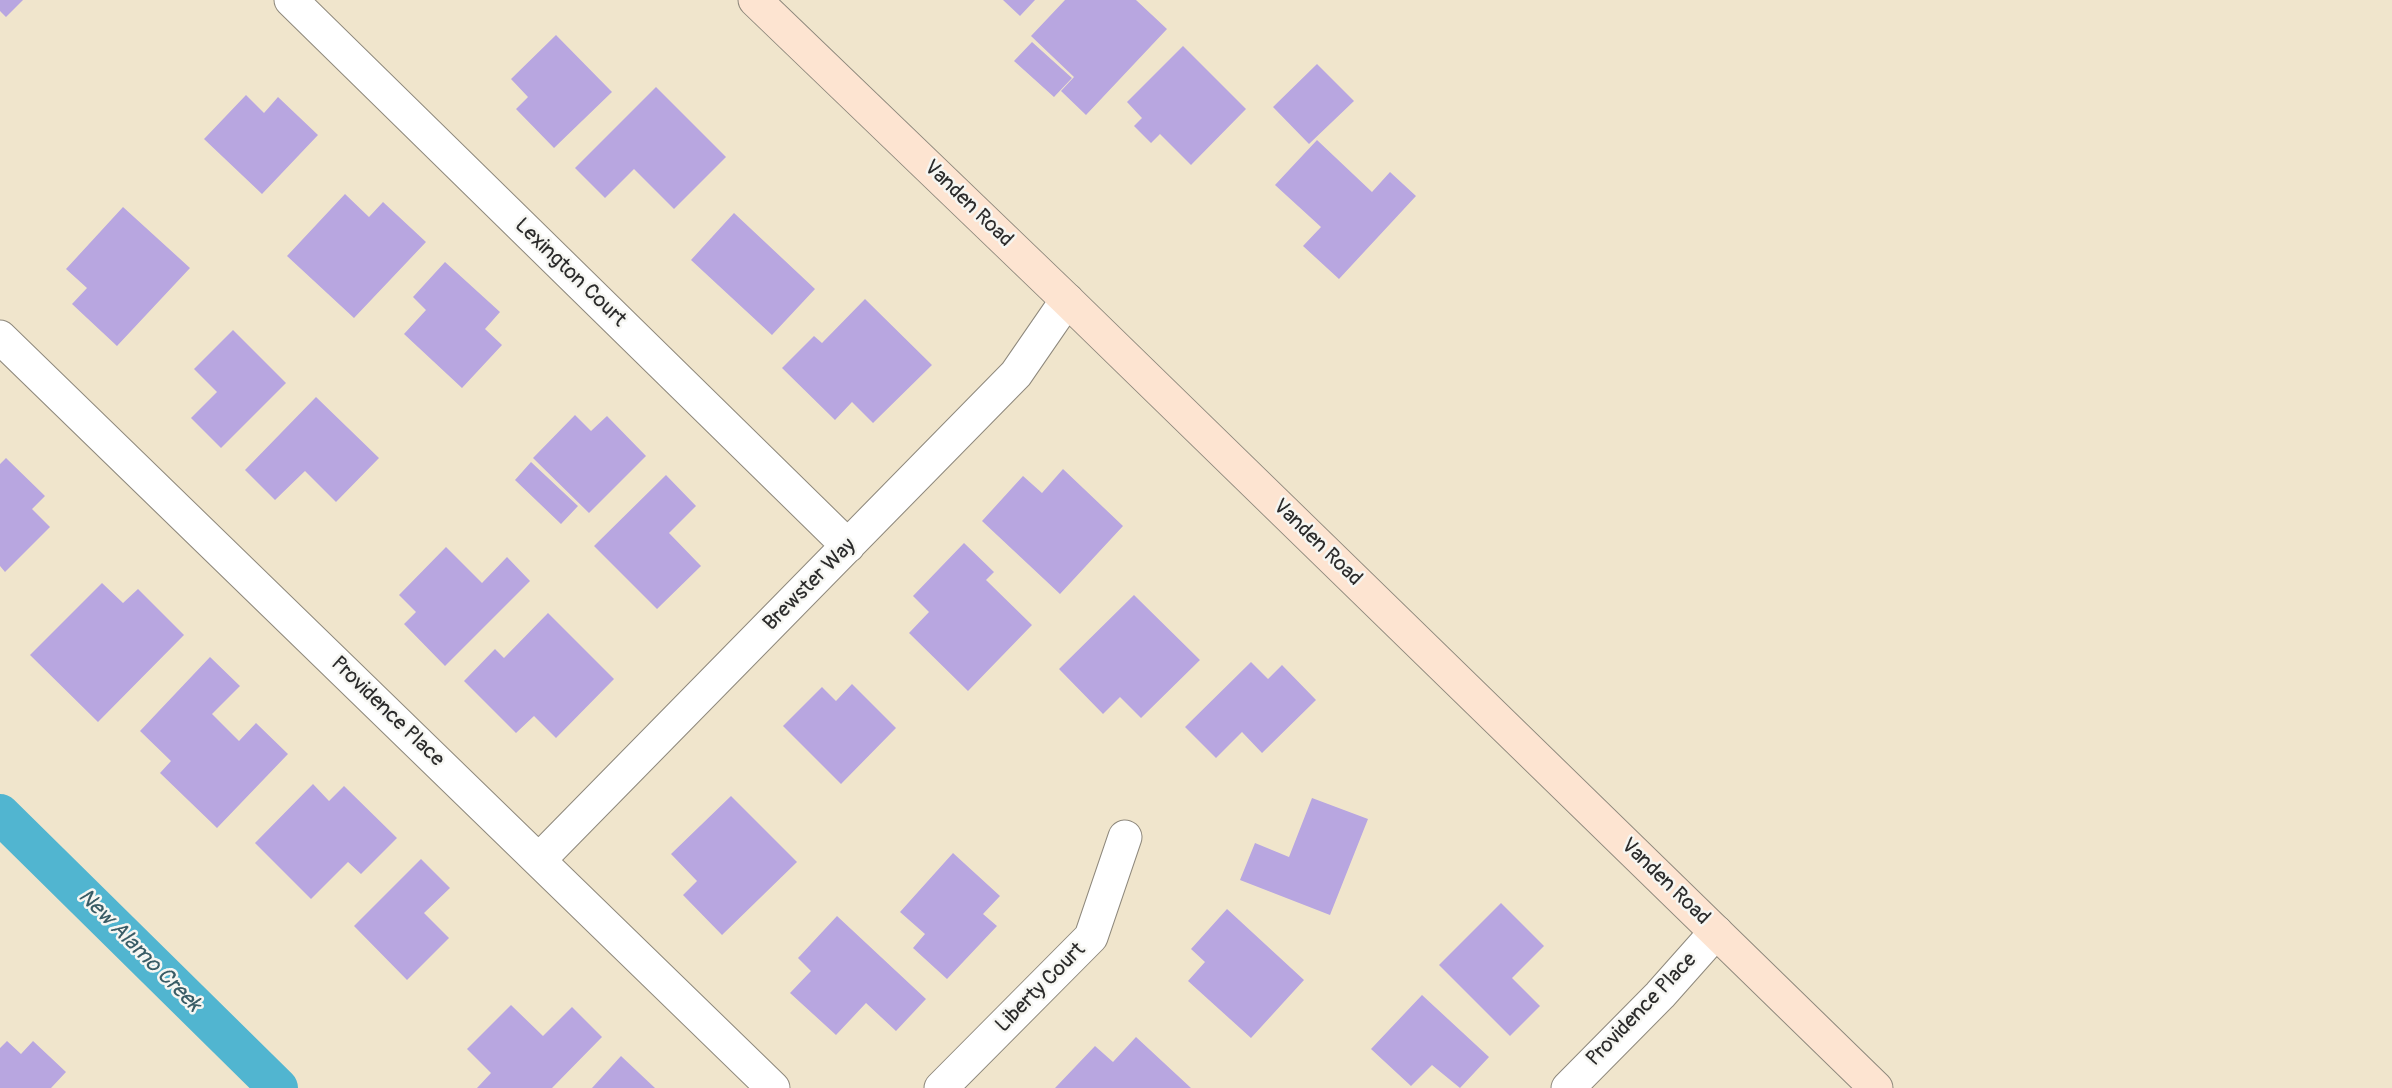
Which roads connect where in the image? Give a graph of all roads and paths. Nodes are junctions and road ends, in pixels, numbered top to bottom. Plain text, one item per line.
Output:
1 (291, 0) edge
2 (755, 0) edge
3 (1067, 300) junction
4 (0, 337) edge
5 (848, 546) junction
6 (1125, 837) dead end
7 (540, 859) junction
8 (1716, 932) junction
9 (773, 1088) edge
10 (941, 1088) edge
11 (1568, 1088) edge
12 (1876, 1088) edge

1 - 5 street, Lexington Court
2 - 3 street, Vanden Road
3 - 5 street, Brewster Way
3 - 8 street, Vanden Road
4 - 7 street, Providence Place
5 - 7 street, Brewster Way
6 - 10 street, Liberty Court
7 - 9 street, Providence Place
8 - 11 street, Providence Place
8 - 12 street, Vanden Road

